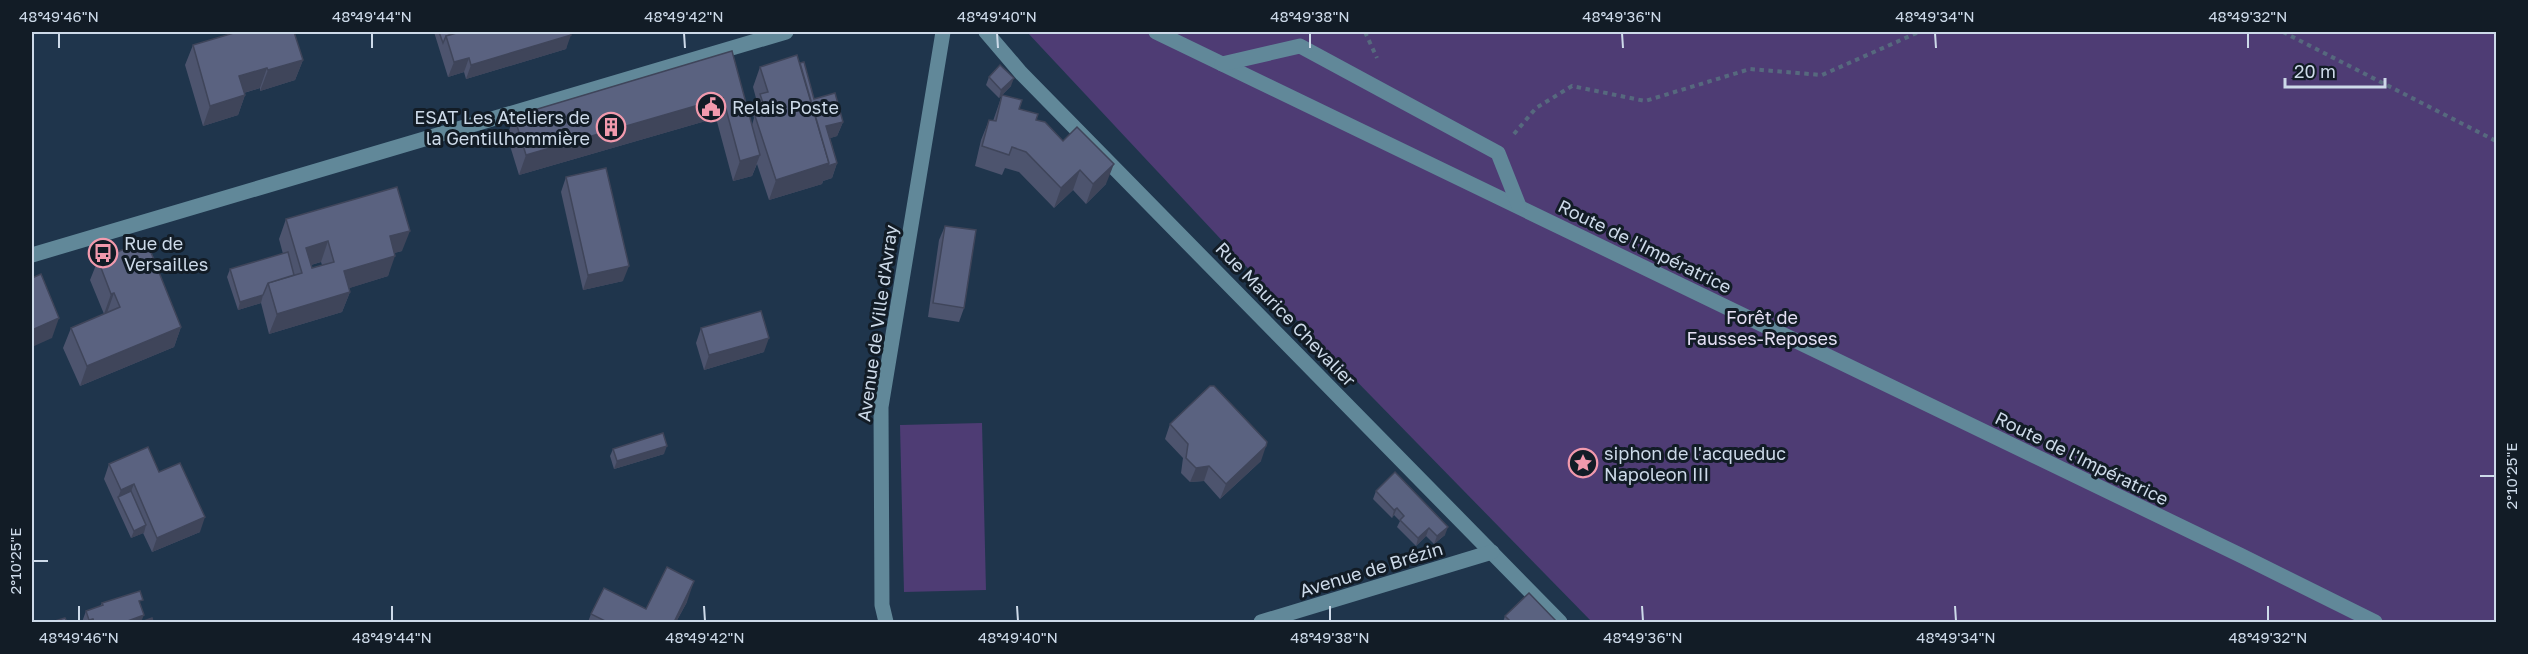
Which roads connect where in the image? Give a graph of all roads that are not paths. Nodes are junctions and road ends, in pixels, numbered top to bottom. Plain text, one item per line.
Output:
1 (786, 32) edge
2 (943, 32) edge
3 (986, 32) edge
4 (1156, 32) edge
5 (1222, 64) junction
6 (1519, 206) junction
7 (32, 255) edge
8 (1492, 552) junction
9 (886, 622) edge
10 (1261, 622) edge
11 (1560, 622) edge
12 (2375, 622) edge

1 - 7 street
2 - 9 street, Avenue de Ville d'Avray
3 - 8 street, Rue Maurice Chevalier
4 - 5 street, Route de l'Impératrice
5 - 6 street, Route de l'Impératrice
5 - 6 street
6 - 12 street, Route de l'Impératrice
8 - 10 street, Avenue de Brézin
8 - 11 street, Rue Maurice Chevalier

